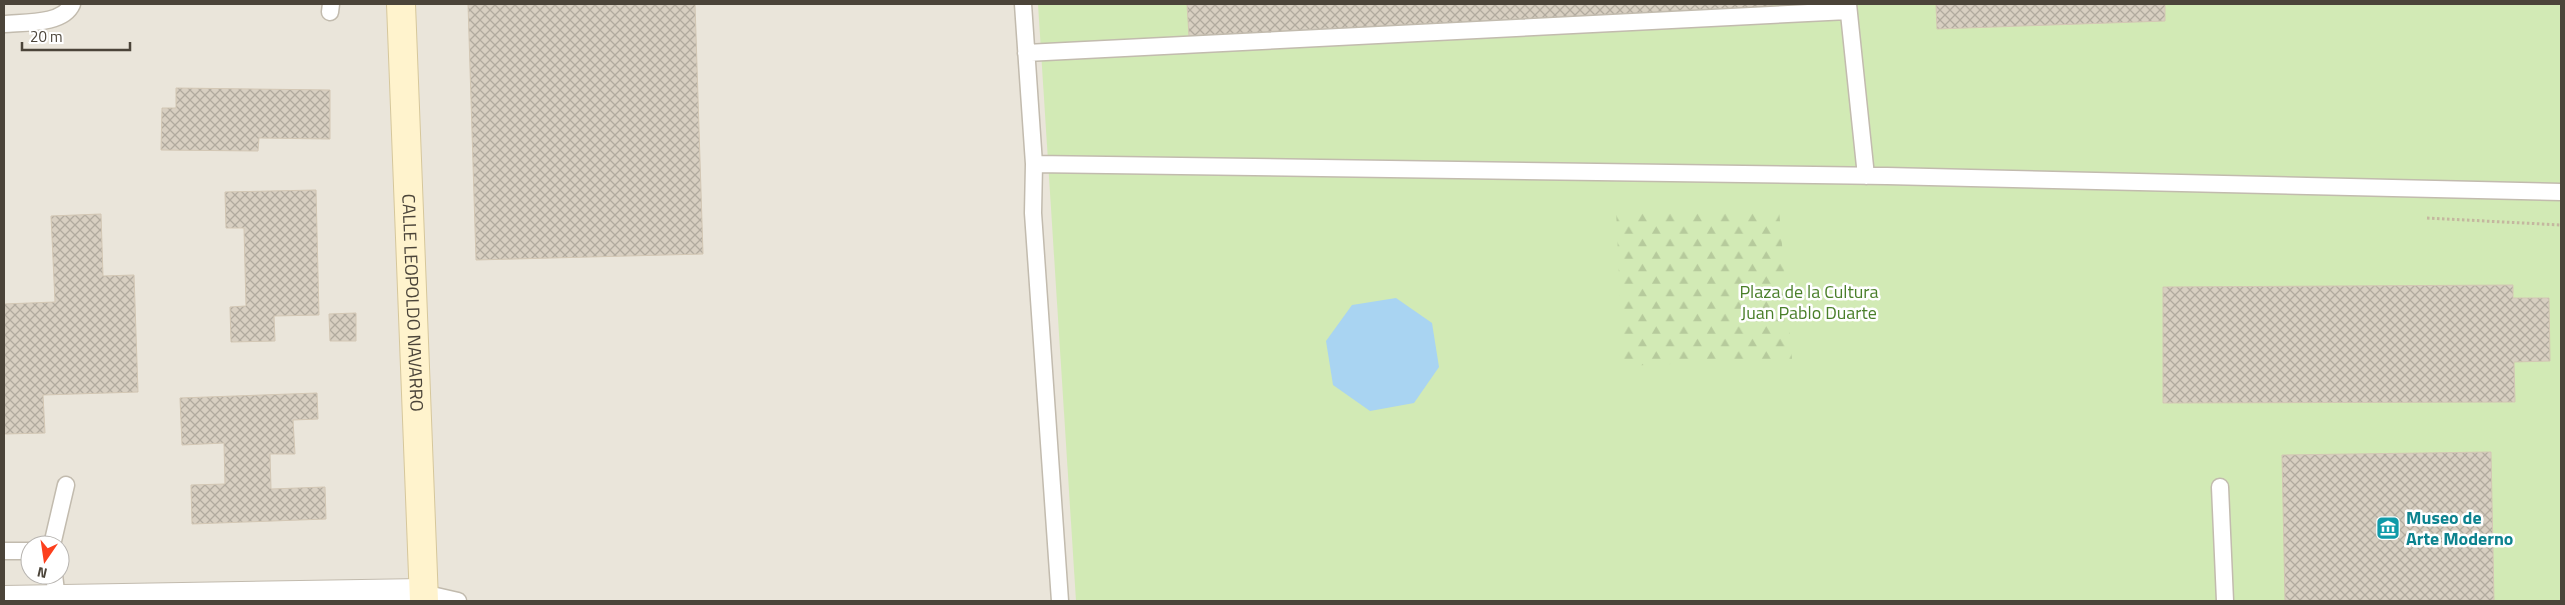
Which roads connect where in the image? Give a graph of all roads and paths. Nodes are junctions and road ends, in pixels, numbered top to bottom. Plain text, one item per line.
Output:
1 (72, 4) edge
2 (401, 4) edge
3 (1023, 4) edge
4 (1848, 7) edge
5 (4, 24) edge
6 (1026, 54) junction
7 (1034, 164) junction
8 (1866, 176) junction
9 (2561, 192) edge
10 (66, 485) dead end
11 (2220, 487) dead end
12 (54, 535) edge
13 (4, 551) edge
14 (20, 551) edge
15 (55, 587) edge
16 (424, 597) edge
17 (4, 600) edge
18 (458, 601) edge
19 (1060, 601) edge
20 (2224, 601) edge

1 - 5 lane
2 - 16 street, CALLE LEOPOLDO NAVARRO
3 - 6 lane
4 - 6 lane
4 - 8 lane
6 - 7 lane
7 - 8 lane
7 - 19 lane
8 - 9 lane
10 - 12 lane
11 - 20 lane
13 - 14 lane
15 - 16 street
15 - 17 street
16 - 18 lane

